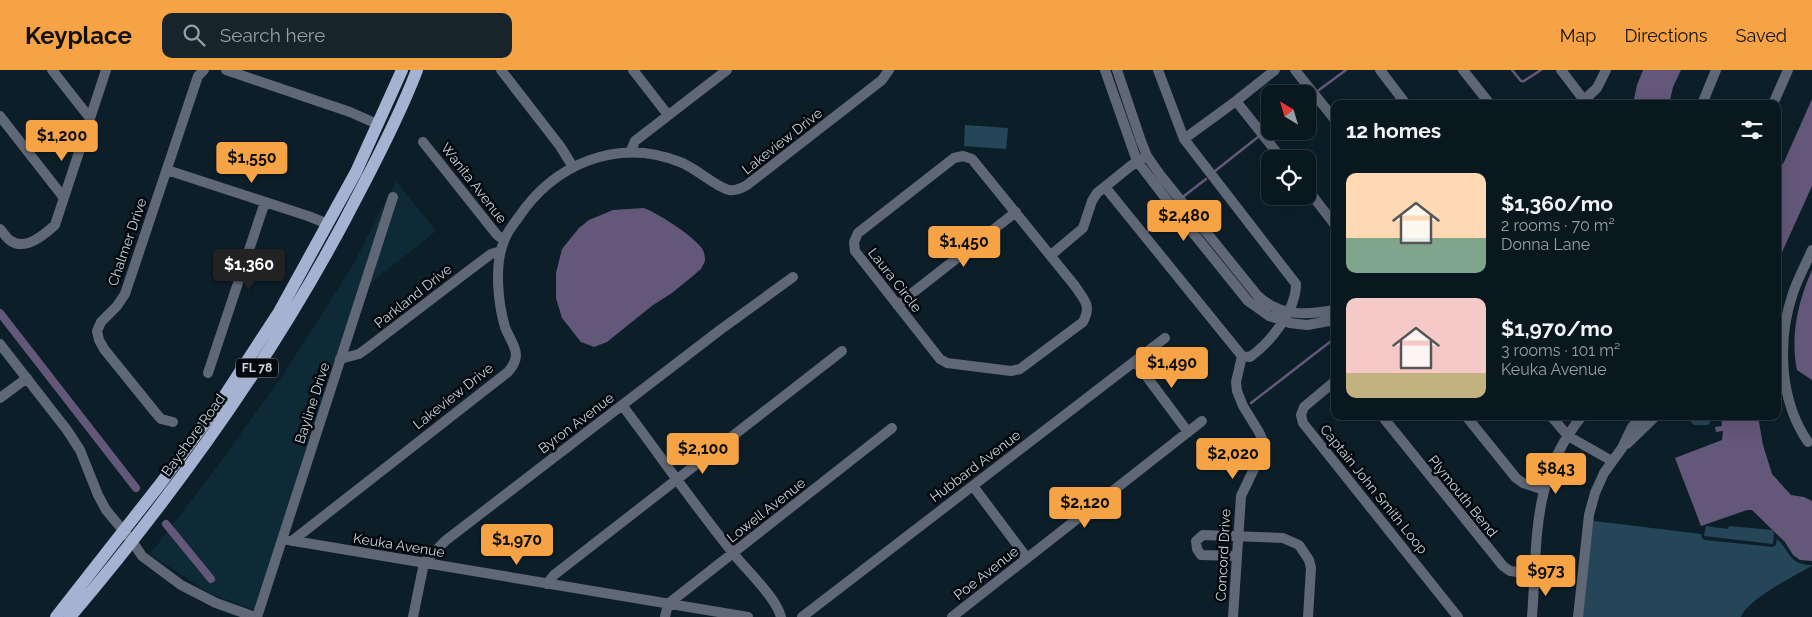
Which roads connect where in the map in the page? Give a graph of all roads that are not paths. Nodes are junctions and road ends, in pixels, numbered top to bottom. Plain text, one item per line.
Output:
1 (52, 70) edge
2 (106, 70) edge
3 (204, 70) edge
4 (402, 70) edge
5 (417, 70) edge
6 (500, 70) edge
7 (633, 70) edge
8 (727, 70) edge
9 (1105, 70) edge
10 (1117, 70) edge
11 (1158, 70) edge
12 (1275, 70) edge
13 (1295, 70) edge
14 (1380, 70) edge
15 (1463, 70) edge
16 (1561, 70) edge
17 (1606, 70) edge
18 (1716, 70) edge
19 (1788, 70) edge
20 (228, 71) edge
21 (888, 71) edge
22 (1403, 100) edge
23 (1487, 100) edge
24 (1583, 100) edge
25 (1586, 100) edge
26 (1704, 100) edge
27 (1775, 100) edge
28 (1236, 101) junction
29 (1331, 115) edge
30 (0, 116) edge
31 (668, 116) junction
32 (89, 117) junction
33 (377, 124) junction
34 (1184, 139) junction
35 (423, 142) dead end
36 (384, 144) junction
37 (1275, 150) edge
38 (630, 152) junction
39 (1142, 158) junction
40 (573, 167) junction
41 (167, 170) junction
42 (1105, 187) junction
43 (393, 197) dead end
44 (64, 198) junction
45 (1316, 200) edge
46 (265, 202) junction
47 (1016, 212) junction
48 (1331, 220) edge
49 (328, 224) junction
50 (0, 228) edge
51 (502, 245) junction
52 (1812, 250) edge
53 (1051, 255) junction
54 (793, 277) dead end
55 (897, 305) junction
56 (1331, 311) edge
57 (1285, 316) junction
58 (1331, 321) edge
59 (1166, 338) dead end
60 (0, 344) edge
61 (842, 351) dead end
62 (1781, 351) edge
63 (1242, 356) junction
64 (340, 359) junction
65 (1135, 361) junction
66 (1781, 362) edge
67 (208, 373) dead end
68 (26, 378) junction
69 (1331, 385) edge
70 (0, 398) edge
71 (622, 405) junction
72 (1385, 420) edge
73 (1469, 420) edge
74 (1554, 420) edge
75 (1579, 420) edge
76 (1639, 420) edge
77 (1652, 420) edge
78 (1202, 421) dead end
79 (173, 422) dead end
80 (892, 428) dead end
81 (1188, 432) junction
82 (1568, 436) junction
83 (1808, 442) dead end
84 (1622, 448) junction
85 (1612, 461) junction
86 (678, 478) junction
87 (972, 486) junction
88 (1544, 490) junction
89 (128, 536) junction
90 (1238, 537) junction
91 (287, 540) junction
92 (733, 553) junction
93 (1237, 556) junction
94 (1027, 558) junction
95 (424, 563) junction
96 (1535, 574) junction
97 (547, 584) junction
98 (1581, 592) junction
99 (668, 604) junction
100 (56, 617) edge
101 (70, 617) edge
102 (256, 617) edge
103 (413, 617) edge
104 (665, 617) edge
105 (748, 617) edge
106 (781, 617) edge
107 (802, 617) edge
108 (952, 617) edge
109 (1233, 617) edge
110 (1308, 617) edge
111 (1458, 617) edge
112 (1532, 617) edge
113 (1578, 617) edge
114 (1583, 617) edge

1 - 32 street
2 - 32 street
3 - 41 street, Chalmer Drive
4 - 33 main road, Bayshore Road / FL 78
5 - 36 main road, Bayshore Road / FL 78
6 - 40 street
7 - 31 street
8 - 31 street
9 - 39 street
10 - 39 street
11 - 34 street
12 - 28 street
13 - 29 street
14 - 22 street
15 - 23 street
16 - 24 street
17 - 25 street
18 - 26 street
19 - 27 street
20 - 33 street
21 - 38 street, Lakeview Drive
28 - 34 street
28 - 37 street
30 - 44 street
31 - 38 street
32 - 44 street
33 - 36 main road
33 - 49 main road, Bayshore Road / FL 78
34 - 57 street
35 - 51 street, Wanita Avenue
36 - 89 main road, Bayshore Road / FL 78
38 - 40 street, Lakeview Drive
39 - 42 street
39 - 57 street
40 - 51 street, Lakeview Drive
41 - 46 street
41 - 79 street, Chalmer Drive
42 - 53 street
42 - 63 street
43 - 64 street, Bayline Drive
44 - 50 street
45 - 48 street
46 - 49 street
46 - 67 street
47 - 53 street, Laura Circle
47 - 55 street
47 - 55 street, Laura Circle
49 - 89 main road, Bayshore Road / FL 78
51 - 64 street, Parkland Drive
51 - 91 street, Lakeview Drive
52 - 62 street
53 - 55 street, Laura Circle
54 - 71 street, Byron Avenue
56 - 57 street
57 - 58 street
57 - 63 street
59 - 65 street, Hubbard Avenue
60 - 68 street
61 - 86 street
63 - 90 street, Concord Drive
64 - 91 street, Bayline Drive
65 - 81 street
65 - 87 street, Hubbard Avenue
66 - 83 street
68 - 70 street
68 - 89 street
69 - 111 street, Captain John Smith Loop
71 - 86 street
71 - 95 street, Byron Avenue
72 - 96 street, Plymouth Bend
73 - 88 street
74 - 82 street
75 - 82 street
76 - 84 street
77 - 84 street
78 - 81 street, Poe Avenue
80 - 92 street, Lowell Avenue
81 - 94 street, Poe Avenue
82 - 85 street
82 - 88 street
84 - 85 street
85 - 98 street
86 - 92 street
86 - 97 street
87 - 94 street
87 - 107 street, Hubbard Avenue
88 - 96 street
89 - 100 main road, Bayshore Road / FL 78
89 - 101 main road, Bayshore Road / FL 78
89 - 102 street
90 - 93 street, Concord Drive
90 - 93 street
90 - 110 street
91 - 95 street, Keuka Avenue
91 - 102 street, Bayline Drive
92 - 99 street, Lowell Avenue
92 - 106 street
93 - 109 street, Concord Drive
94 - 108 street, Poe Avenue
95 - 97 street, Keuka Avenue
95 - 103 street
96 - 112 street
97 - 99 street, Keuka Avenue
98 - 113 street
98 - 114 street
99 - 104 street
99 - 105 street, Keuka Avenue

